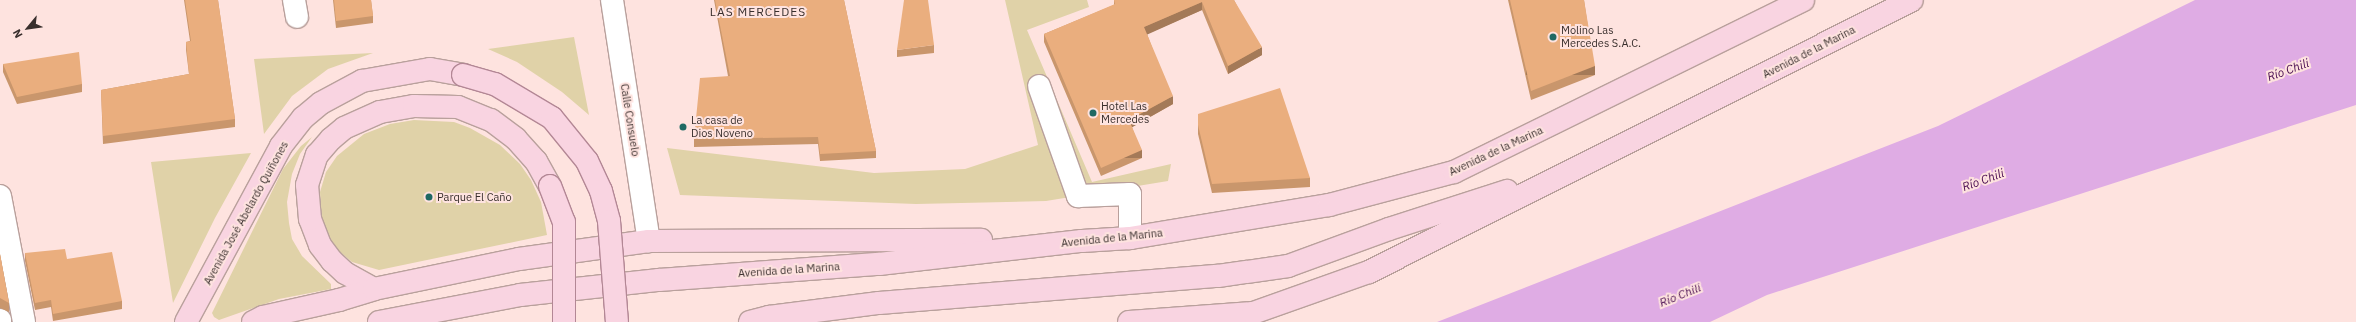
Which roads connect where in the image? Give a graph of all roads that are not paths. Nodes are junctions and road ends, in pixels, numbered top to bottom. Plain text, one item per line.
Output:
1 (612, 0) edge
2 (1803, 0) edge
3 (1912, 0) edge
4 (1039, 86) dead end
5 (1580, 168) junction
6 (0, 196) edge
7 (1130, 238) junction
8 (649, 241) junction
9 (1082, 241) junction
10 (374, 289) junction
11 (407, 318) junction
12 (24, 322) edge
13 (186, 322) edge
14 (252, 322) edge
15 (379, 322) edge
16 (430, 322) edge
17 (564, 322) edge
18 (617, 322) edge
19 (750, 322) edge
20 (1129, 322) edge

1 - 8 street, Calle Consuelo
2 - 7 main road, Avenida de la Marina
3 - 5 main road, Avenida de la Marina
4 - 7 street
5 - 19 main road
5 - 20 main road, Avenida de la Marina
6 - 12 street
7 - 9 main road, Avenida de la Marina
8 - 9 main road
8 - 10 main road
9 - 11 main road, Avenida de la Marina
10 - 14 main road
10 - 17 main road, bridge
11 - 15 main road, Avenida de la Marina
11 - 16 main road
13 - 18 main road, Avenida José Abelardo Quiñones, bridge

